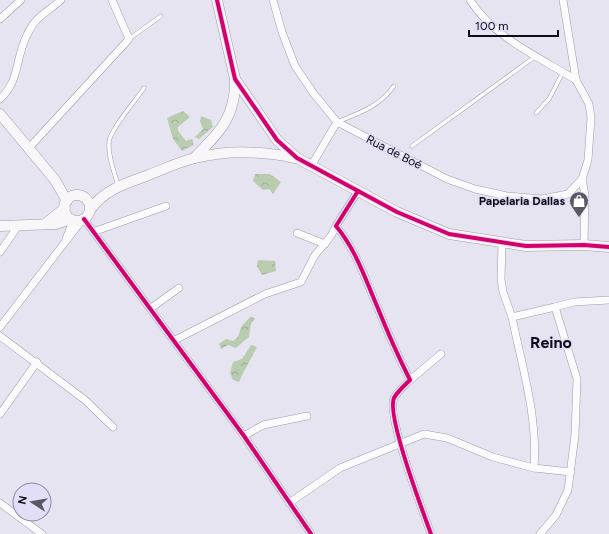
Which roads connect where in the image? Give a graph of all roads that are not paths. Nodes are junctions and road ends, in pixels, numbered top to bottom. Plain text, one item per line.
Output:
1 (21, 0) edge
2 (61, 0) edge
3 (112, 0) edge
4 (217, 0) edge
5 (274, 0) edge
6 (470, 0) edge
7 (563, 0) edge
8 (161, 16) dead end
9 (0, 19) edge
10 (129, 39) junction
11 (536, 56) junction
12 (563, 72) junction
13 (235, 79) junction
14 (576, 80) junction
15 (394, 86) dead end
16 (144, 88) dead end
17 (0, 99) edge
18 (536, 112) dead end
19 (0, 114) edge
20 (337, 122) junction
21 (412, 146) dead end
22 (28, 149) junction
23 (194, 158) junction
24 (297, 158) junction
25 (311, 166) junction
26 (582, 179) junction
27 (55, 180) junction
28 (118, 186) junction
29 (358, 191) junction
30 (105, 194) junction
31 (80, 196) junction
32 (66, 205) junction
33 (166, 206) dead end
34 (90, 210) junction
35 (77, 220) junction
36 (45, 224) junction
37 (0, 226) edge
38 (18, 226) junction
39 (336, 226) junction
40 (93, 232) junction
41 (297, 233) dead end
42 (609, 242) edge
43 (502, 243) junction
44 (324, 244) junction
45 (584, 245) junction
46 (596, 246) junction
47 (609, 247) edge
48 (0, 252) edge
49 (179, 288) dead end
50 (609, 300) edge
51 (555, 307) junction
52 (151, 308) junction
53 (512, 317) junction
54 (0, 327) edge
55 (0, 336) edge
56 (175, 340) junction
57 (441, 354) dead end
58 (37, 362) junction
59 (410, 380) junction
60 (0, 414) edge
61 (307, 416) dead end
62 (113, 426) dead end
63 (244, 436) junction
64 (400, 443) junction
65 (534, 468) junction
66 (571, 472) junction
67 (289, 503) junction
68 (1, 506) edge
69 (42, 534) edge
70 (311, 534) edge
71 (431, 534) edge
72 (540, 534) edge

1 - 9 street
2 - 17 street
3 - 10 street
4 - 13 street
5 - 20 street, Rua de Boé
6 - 11 street
7 - 14 street
8 - 10 lane
10 - 22 street
11 - 12 street
11 - 21 lane
12 - 14 street
12 - 18 lane
13 - 23 street
13 - 24 street
14 - 26 street
15 - 20 lane
16 - 28 lane
19 - 22 street
20 - 25 street
20 - 26 street, Rua de Boé
22 - 27 street
23 - 24 street
23 - 28 street
24 - 25 street
25 - 29 street
26 - 45 street
27 - 31 street
27 - 32 street
28 - 30 street
29 - 39 street
29 - 43 street
30 - 31 street
30 - 34 street
31 - 32 street
31 - 34 street
32 - 35 street
32 - 36 street
33 - 40 street
34 - 35 street
35 - 36 street
35 - 40 street
35 - 54 street
36 - 38 street
37 - 38 street
38 - 48 street
39 - 44 street
39 - 59 street
40 - 52 street
41 - 44 street
42 - 46 street
43 - 45 street
43 - 53 street
44 - 56 street
45 - 46 street
46 - 47 street
49 - 52 street
50 - 51 street
51 - 53 street
51 - 66 street
52 - 56 street
53 - 65 street
55 - 58 street
56 - 63 street
57 - 59 street
58 - 60 street
58 - 62 street
59 - 64 street
61 - 63 street
63 - 67 street
64 - 65 street
64 - 67 street
64 - 71 street
65 - 66 street
66 - 72 street
67 - 70 street
68 - 69 street

